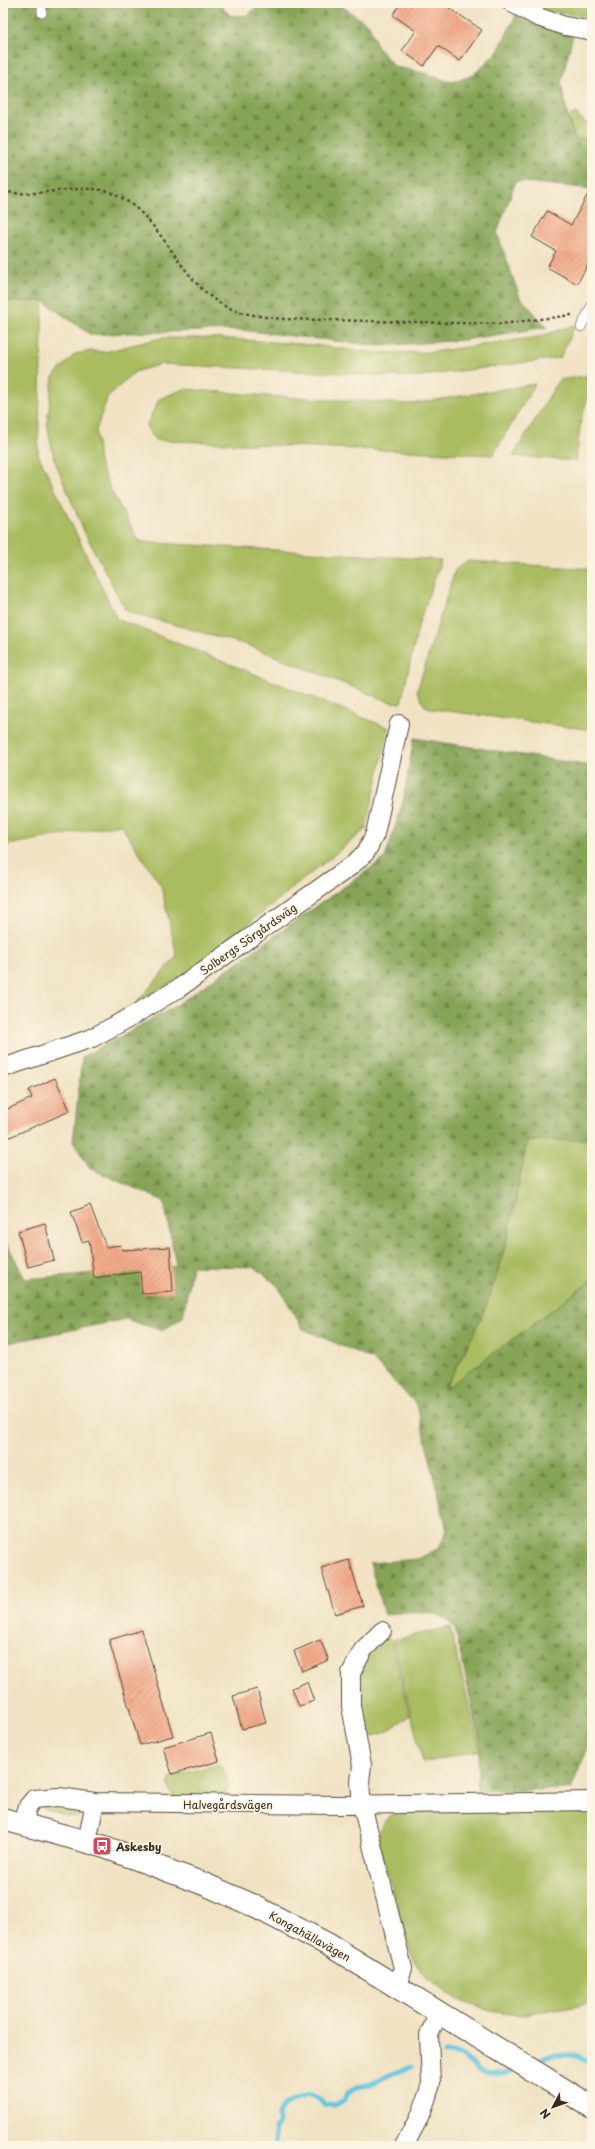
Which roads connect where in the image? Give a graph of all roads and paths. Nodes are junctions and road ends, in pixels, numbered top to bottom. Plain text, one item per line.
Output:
1 (42, 3) edge
2 (512, 3) edge
3 (42, 13) dead end
4 (592, 31) edge
5 (3, 192) edge
6 (592, 306) edge
7 (581, 327) dead end
8 (400, 724) dead end
9 (3, 1068) edge
10 (382, 1631) dead end
11 (592, 1801) edge
12 (95, 1802) junction
13 (362, 1805) junction
14 (13, 1821) edge
15 (87, 1842) junction
16 (397, 1986) junction
17 (439, 2012) junction
18 (592, 2107) edge
19 (404, 2146) edge

1 - 3 lane
2 - 4 street
5 - 6 path
6 - 7 lane
8 - 9 street, Solbergs Sörgårdsväg
10 - 13 street
11 - 13 street, Halvegårdsvägen
12 - 13 street, Halvegårdsvägen
12 - 14 street, Halvegårdsvägen
12 - 15 street
13 - 16 street
14 - 15 street, Kongahällavägen
15 - 16 street, Kongahällavägen
16 - 17 street, Kongahällavägen
17 - 18 street, Kongahällavägen
17 - 19 street

